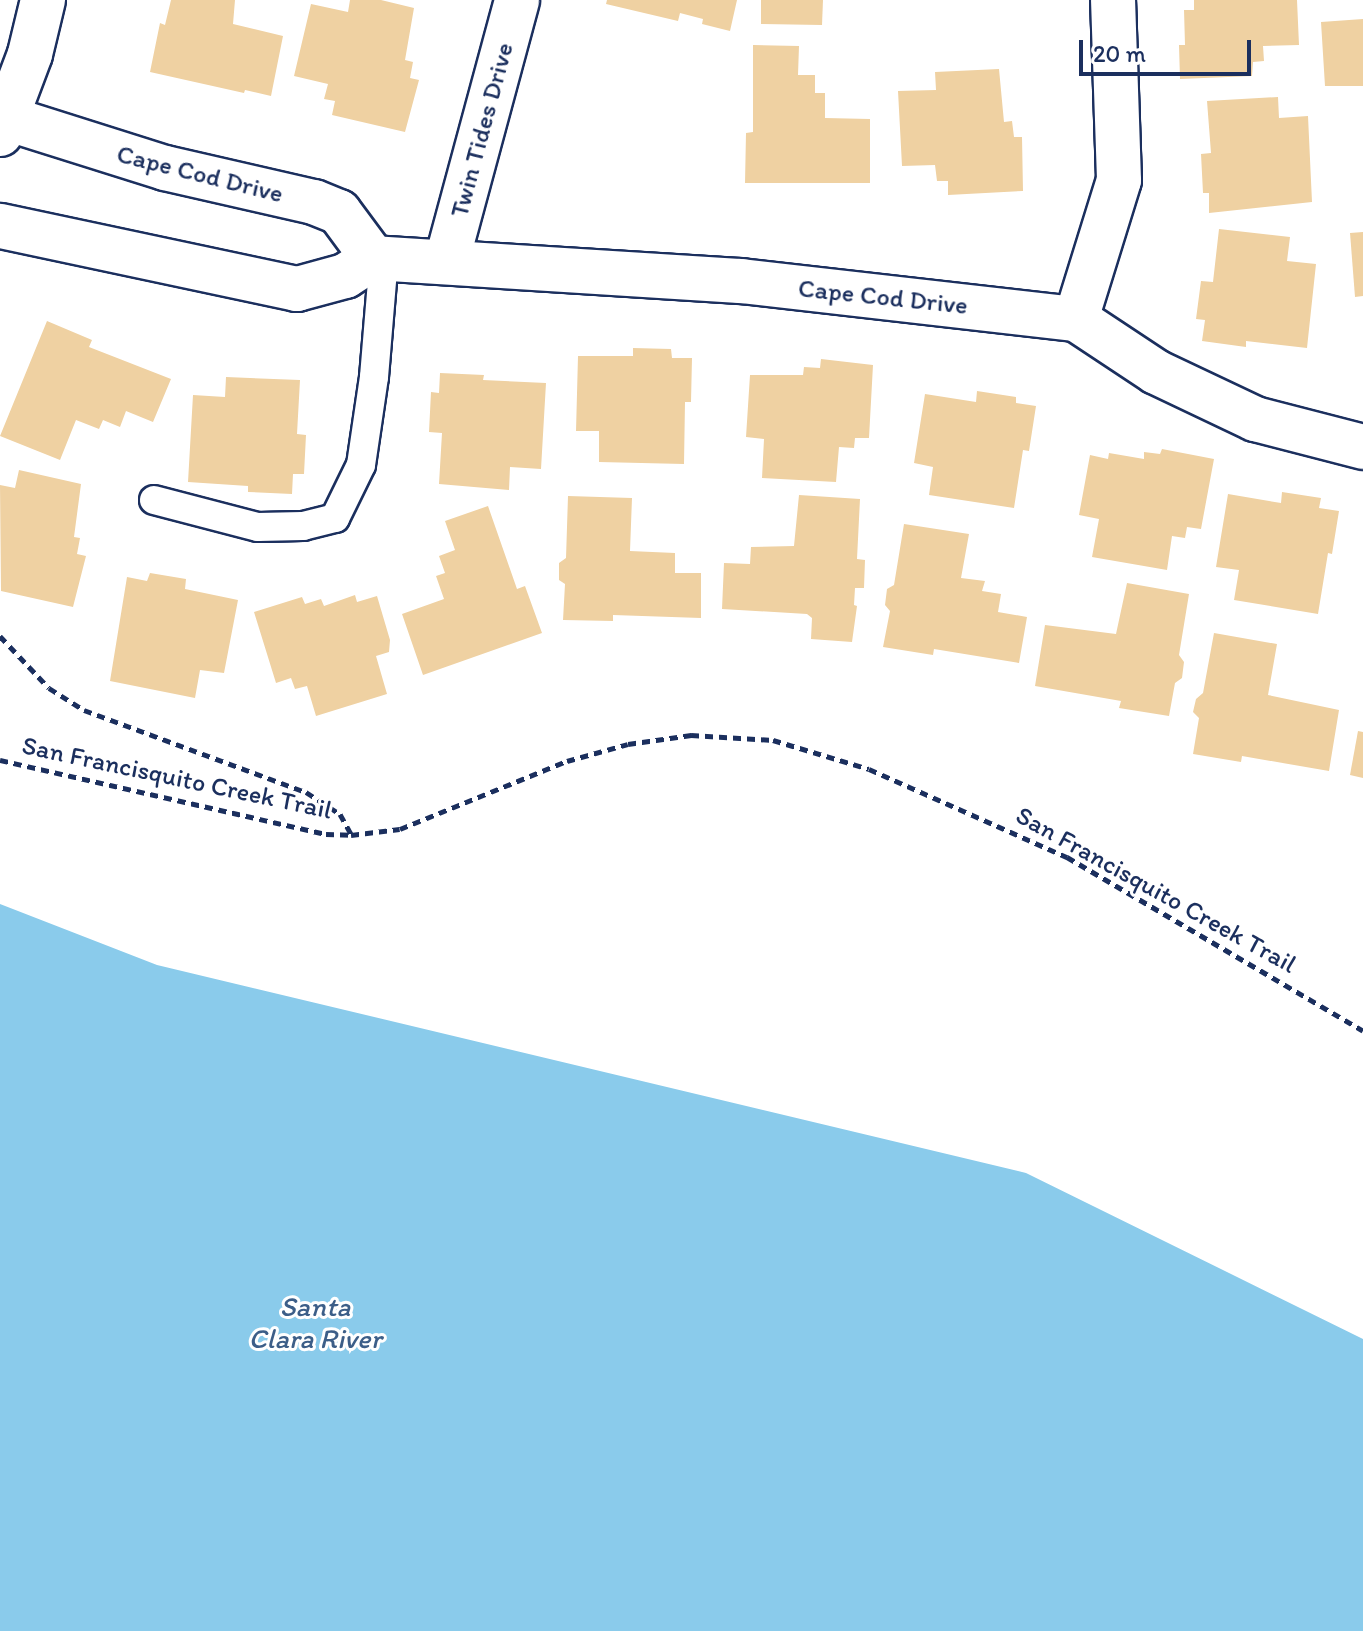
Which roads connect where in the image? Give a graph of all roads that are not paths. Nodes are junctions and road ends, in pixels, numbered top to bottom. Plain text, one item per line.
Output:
1 (43, 0) edge
2 (517, 0) edge
3 (1113, 0) edge
4 (2, 123) edge
5 (0, 226) edge
6 (378, 258) junction
7 (447, 260) junction
8 (1076, 319) junction
9 (1363, 447) edge
10 (154, 500) dead end

1 - 4 street
2 - 7 street, Twin Tides Drive
3 - 8 street
4 - 6 street, Cape Cod Drive
5 - 6 street
6 - 7 street, Cape Cod Drive
6 - 10 lane
7 - 8 street, Cape Cod Drive
8 - 9 street, Cape Cod Drive

